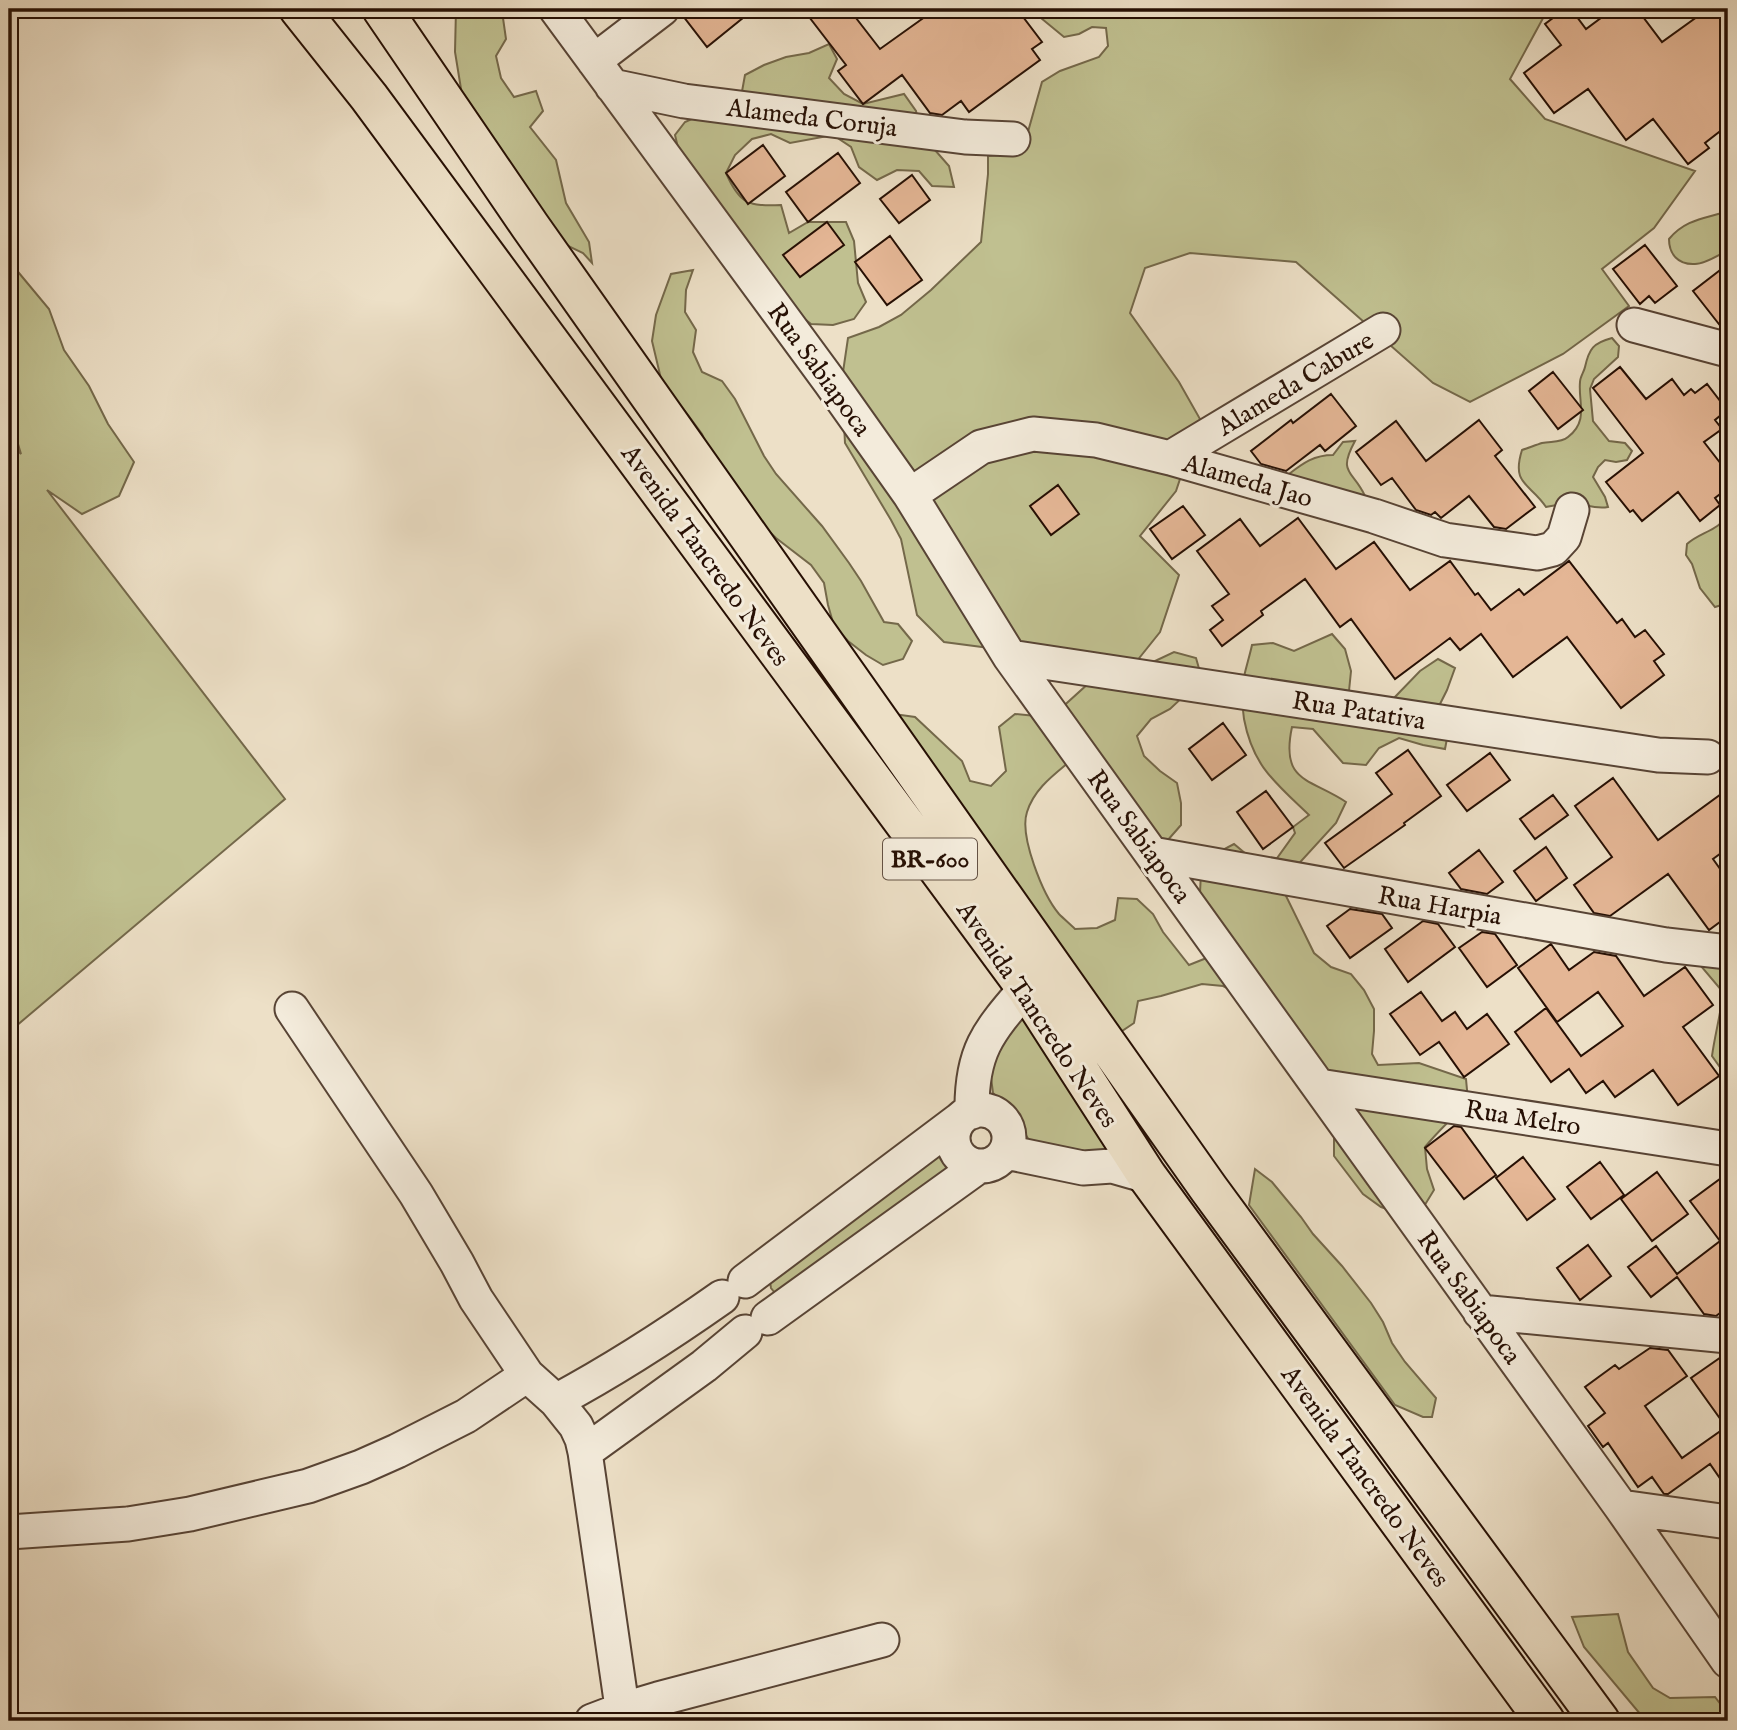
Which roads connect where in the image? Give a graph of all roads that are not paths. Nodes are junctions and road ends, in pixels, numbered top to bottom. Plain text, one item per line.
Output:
1 (273, 9) edge
2 (299, 9) edge
3 (382, 9) edge
4 (388, 9) edge
5 (556, 9) edge
6 (662, 9) edge
7 (416, 57) junction
8 (603, 74) junction
9 (369, 97) junction
10 (1013, 139) dead end
11 (1634, 325) dead end
12 (1383, 330) dead end
13 (1728, 351) edge
14 (1170, 458) junction
15 (911, 495) junction
16 (1573, 510) dead end
17 (1010, 657) junction
18 (1708, 757) dead end
19 (1152, 854) junction
20 (1728, 952) edge
21 (1026, 988) junction
22 (292, 1009) dead end
23 (1319, 1086) junction
24 (966, 1116) junction
25 (1728, 1149) edge
26 (992, 1159) junction
27 (1147, 1176) junction
28 (733, 1289) junction
29 (1480, 1312) junction
30 (757, 1325) junction
31 (1728, 1336) edge
32 (527, 1375) junction
33 (556, 1401) junction
34 (585, 1452) junction
35 (1621, 1507) junction
36 (1728, 1522) edge
37 (9, 1532) edge
38 (881, 1640) dead end
39 (1728, 1661) edge
40 (612, 1717) edge
41 (1545, 1721) edge
42 (1600, 1721) edge

1 - 9 main road
2 - 9 main road, Avenida Tancredo Neves / BR-600
3 - 7 main road, Avenida Tancredo Neves / BR-600
4 - 7 main road
5 - 8 street, Rua Sabiapoca
6 - 8 street
7 - 42 main road, Avenida Tancredo Neves / BR-600
8 - 10 street, Alameda Coruja
8 - 15 street, Rua Sabiapoca
9 - 21 main road, Avenida Tancredo Neves / BR-600
11 - 13 street
12 - 14 street, Alameda Cabure
14 - 15 street, Alameda Jao
14 - 16 street, Alameda Jao
15 - 17 street, Rua Sabiapoca
17 - 18 street, Rua Patativa
17 - 19 street, Rua Sabiapoca
19 - 20 street, Rua Harpia
19 - 23 street, Rua Sabiapoca
21 - 24 street
21 - 27 main road, Avenida Tancredo Neves / BR-600
22 - 32 street
23 - 25 street, Rua Melro
23 - 29 street, Rua Sabiapoca
24 - 26 street
24 - 26 street
24 - 28 street
26 - 27 street
26 - 30 street
27 - 41 main road, Avenida Tancredo Neves / BR-600
28 - 30 street
28 - 30 street
28 - 33 street
29 - 31 street
29 - 35 street, Rua Sabiapoca
30 - 34 street
32 - 33 street
32 - 37 street
33 - 34 street
34 - 40 street
35 - 36 street
35 - 39 street, Rua Sabiapoca
38 - 40 street

